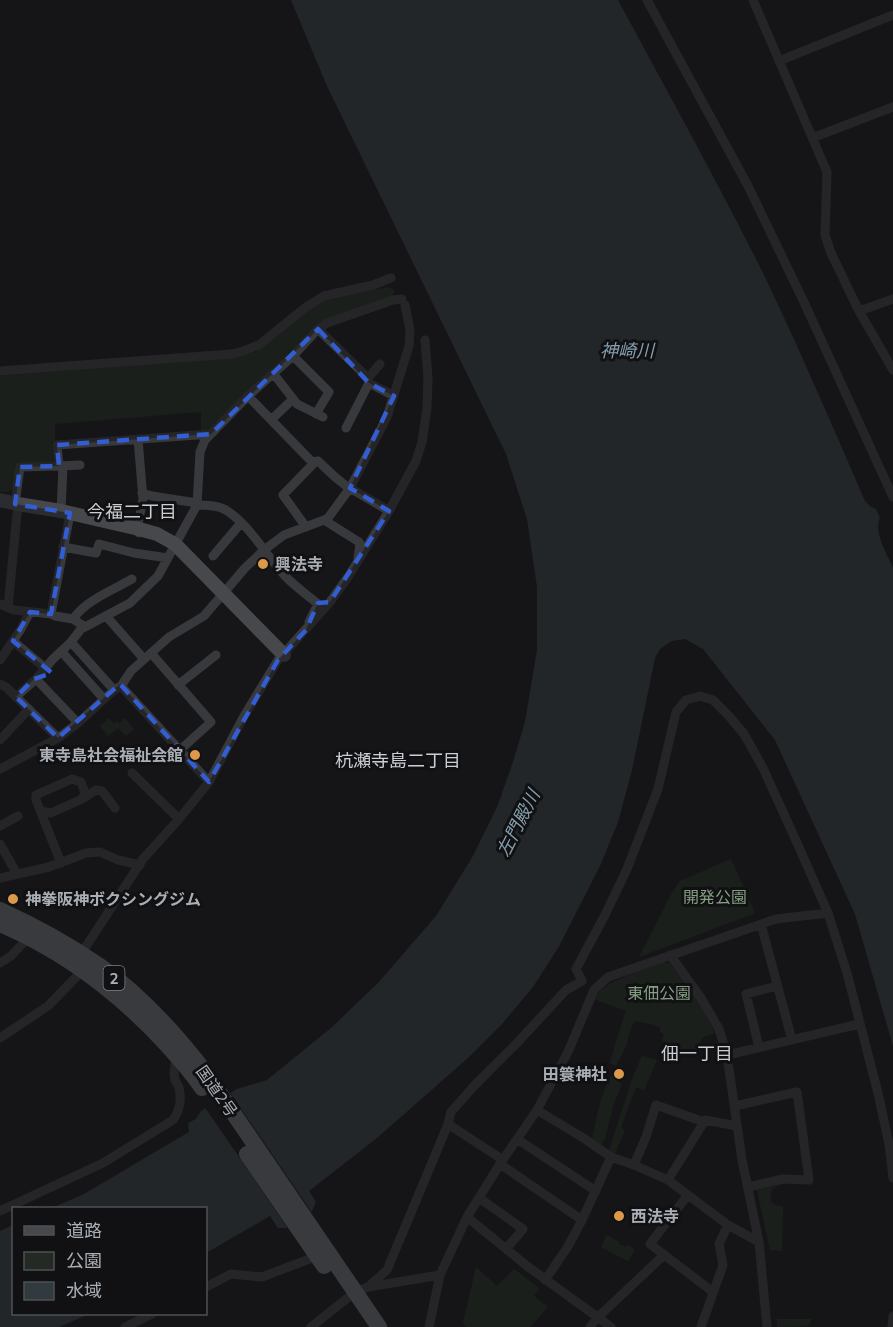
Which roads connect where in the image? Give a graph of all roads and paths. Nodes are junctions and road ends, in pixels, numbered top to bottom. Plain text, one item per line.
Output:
1 (647, 0) edge
2 (753, 0) edge
3 (893, 15) edge
4 (779, 61) junction
5 (893, 107) edge
6 (812, 138) junction
7 (392, 278) dead end
8 (893, 298) edge
9 (858, 311) junction
10 (318, 329) junction
11 (425, 340) dead end
12 (293, 356) junction
13 (380, 364) dead end
14 (0, 370) edge
15 (893, 370) edge
16 (273, 373) junction
17 (368, 381) junction
18 (248, 396) junction
19 (394, 396) junction
20 (293, 399) junction
21 (271, 420) junction
22 (346, 428) dead end
23 (211, 434) junction
24 (138, 439) junction
25 (314, 463) junction
26 (80, 465) dead end
27 (61, 466) junction
28 (350, 488) junction
29 (142, 493) junction
30 (893, 497) edge
31 (0, 500) edge
32 (16, 504) junction
33 (197, 504) junction
34 (389, 511) junction
35 (65, 512) junction
36 (324, 520) junction
37 (241, 523) junction
38 (306, 527) junction
39 (139, 531) junction
40 (176, 544) junction
41 (63, 547) junction
42 (264, 550) junction
43 (213, 556) dead end
44 (168, 558) junction
45 (359, 560) junction
46 (132, 579) dead end
47 (224, 594) junction
48 (330, 602) junction
49 (317, 603) junction
50 (4, 605) edge
51 (30, 612) junction
52 (51, 614) junction
53 (106, 616) junction
54 (74, 618) junction
55 (86, 627) junction
56 (306, 630) junction
57 (13, 641) junction
58 (72, 642) junction
59 (61, 651) junction
60 (216, 655) dead end
61 (284, 655) junction
62 (148, 656) junction
63 (0, 660) edge
64 (45, 668) junction
65 (36, 679) junction
66 (0, 684) edge
67 (178, 685) junction
68 (117, 688) junction
69 (16, 697) junction
70 (104, 699) junction
71 (29, 709) junction
72 (78, 723) junction
73 (58, 738) junction
74 (0, 740) edge
75 (180, 750) junction
76 (0, 769) edge
77 (132, 774) dead end
78 (209, 782) junction
79 (82, 799) junction
80 (115, 808) dead end
81 (41, 811) junction
82 (18, 816) dead end
83 (180, 819) junction
84 (0, 826) edge
85 (0, 844) edge
86 (61, 862) junction
87 (140, 865) junction
88 (17, 874) junction
89 (0, 878) edge
90 (0, 910) edge
91 (828, 913) junction
92 (0, 924) edge
93 (761, 924) junction
94 (28, 938) junction
95 (670, 955) junction
96 (82, 962) junction
97 (0, 963) edge
98 (582, 981) junction
99 (600, 982) junction
100 (777, 986) junction
101 (859, 1024) junction
102 (0, 1038) edge
103 (792, 1040) junction
104 (759, 1047) junction
105 (727, 1055) junction
106 (177, 1056) junction
107 (201, 1076) junction
108 (735, 1106) junction
109 (537, 1110) junction
110 (704, 1122) junction
111 (448, 1124) junction
112 (737, 1126) junction
113 (517, 1139) junction
114 (611, 1157) junction
115 (501, 1162) junction
116 (634, 1165) junction
117 (893, 1178) edge
118 (668, 1180) junction
119 (748, 1187) junction
120 (596, 1191) junction
121 (687, 1196) junction
122 (479, 1198) junction
123 (0, 1210) edge
124 (467, 1217) junction
125 (582, 1220) junction
126 (728, 1226) junction
127 (759, 1242) junction
128 (506, 1249) junction
129 (322, 1254) junction
130 (664, 1255) junction
131 (440, 1275) junction
132 (545, 1280) junction
133 (207, 1286) edge
134 (356, 1292) junction
135 (713, 1292) junction
136 (150, 1315) edge
137 (893, 1316) edge
138 (597, 1318) junction
139 (125, 1327) edge
140 (311, 1327) edge
141 (365, 1327) edge
142 (380, 1327) edge
143 (429, 1327) edge
144 (590, 1327) edge
145 (611, 1327) edge
146 (701, 1327) edge
147 (767, 1327) edge
148 (892, 1327) edge

1 - 30 street
2 - 4 street
3 - 4 street
4 - 6 street
5 - 6 street
6 - 9 street
7 - 14 street
8 - 9 street
9 - 15 street
10 - 12 street
10 - 17 street
10 - 19 street
11 - 34 street
12 - 16 street
12 - 20 street
13 - 17 street
16 - 18 street
16 - 20 street
17 - 19 street
17 - 22 street
18 - 21 street
18 - 23 street
19 - 28 street
20 - 21 street
21 - 25 street
23 - 24 street
23 - 33 street
24 - 27 street
24 - 29 street
25 - 28 street
25 - 38 street
26 - 27 street
27 - 32 street
27 - 35 street
28 - 34 street
28 - 36 street
29 - 33 street
29 - 39 street
31 - 32 street
32 - 35 street
32 - 50 street
33 - 37 street
33 - 40 street
34 - 45 street
35 - 39 street
35 - 41 street
36 - 38 street
36 - 45 street
37 - 42 street
37 - 43 street
38 - 42 street
39 - 40 street
40 - 44 street
40 - 47 street
41 - 44 street
41 - 52 street
42 - 47 street
42 - 49 street
44 - 53 street
45 - 48 street
46 - 54 street
47 - 61 street
47 - 62 street
48 - 49 street
48 - 56 street
49 - 56 street
50 - 51 street
51 - 52 street
51 - 57 street
52 - 54 street
53 - 55 street
53 - 62 street
54 - 55 street
55 - 58 street
56 - 61 street
57 - 63 street
57 - 64 street
58 - 59 street
58 - 68 street
59 - 64 street
59 - 70 street
60 - 67 street
61 - 78 street
62 - 67 street
62 - 68 street
64 - 65 street
65 - 69 street
65 - 72 street
66 - 69 street
67 - 75 street
68 - 70 street
68 - 75 street
69 - 71 street
70 - 72 street
71 - 73 street
71 - 74 street
72 - 73 street
73 - 76 street
75 - 78 street
77 - 83 street
78 - 83 street
79 - 80 street
79 - 81 street
79 - 81 street
81 - 86 street
82 - 84 street
83 - 87 street
85 - 88 street
86 - 87 street
86 - 88 street
87 - 96 street
88 - 89 street
90 - 96 highway, 国道2号 / 2
91 - 93 street
91 - 98 street
91 - 101 street
92 - 94 highway, 国道2号 / 2
93 - 95 street
93 - 100 street
94 - 96 highway, 国道2号 / 2
94 - 97 street
95 - 99 street
95 - 105 street
96 - 102 street
96 - 106 highway, 国道2号 / 2
96 - 107 highway, 国道2号 / 2
98 - 99 street
98 - 111 street
99 - 109 street
100 - 103 street
100 - 104 street
101 - 103 street
101 - 117 street
103 - 104 street
104 - 105 street
105 - 108 street
106 - 107 highway, 国道2号 / 2
106 - 123 street
107 - 129 highway, 国道2号 / 2
108 - 112 street
108 - 119 street
109 - 113 street
109 - 114 street
110 - 112 street
110 - 116 street
110 - 118 street
111 - 115 street
111 - 134 street
112 - 119 street
113 - 115 street
113 - 120 street
114 - 116 street
114 - 120 street
115 - 122 street
115 - 125 street
116 - 118 street
118 - 121 street
119 - 127 street
120 - 125 street
121 - 126 street
121 - 130 street
122 - 124 street
122 - 128 street
124 - 128 street
124 - 131 street
125 - 132 street
126 - 127 street
126 - 135 street
127 - 147 street
128 - 132 street
129 - 133 street
129 - 134 highway, 国道2号 / 2
130 - 135 street
130 - 138 street
131 - 134 street
131 - 143 street
132 - 138 street
134 - 140 street
134 - 141 highway, 国道2号 / 2
134 - 142 highway, 国道2号 / 2
135 - 146 street
136 - 139 street
137 - 148 street
138 - 144 street
138 - 145 street

